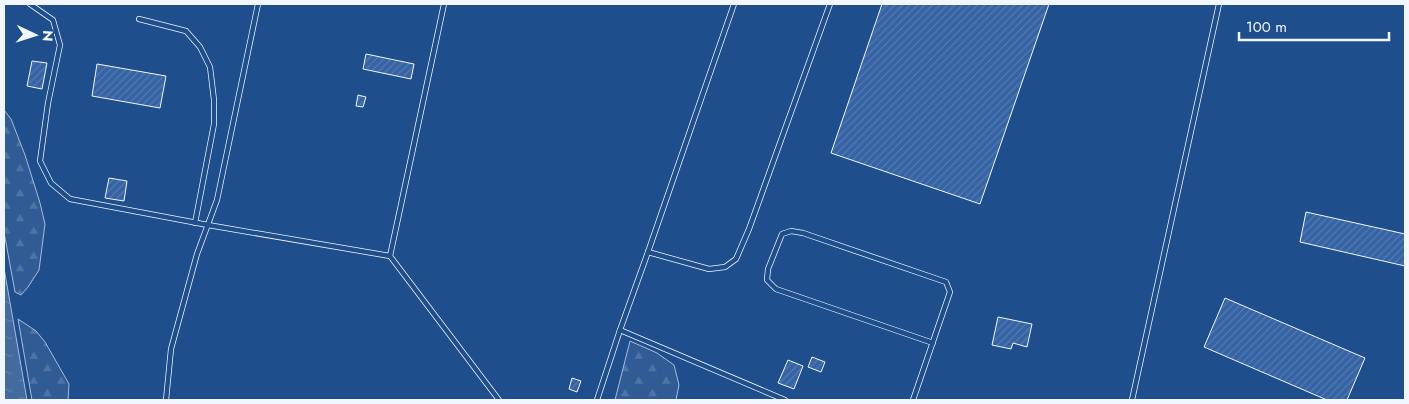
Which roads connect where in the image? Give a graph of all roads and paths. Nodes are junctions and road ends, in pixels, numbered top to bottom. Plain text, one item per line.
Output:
1 (30, 4) edge
2 (258, 4) edge
3 (444, 4) edge
4 (734, 4) edge
5 (830, 4) edge
6 (1219, 4) edge
7 (139, 19) dead end
8 (195, 223) junction
9 (208, 225) junction
10 (648, 252) junction
11 (390, 256) junction
12 (620, 330) junction
13 (933, 343) junction
14 (166, 400) edge
15 (500, 400) edge
16 (597, 400) edge
17 (785, 400) edge
18 (913, 400) edge
19 (1132, 400) edge

1 - 8 lane
2 - 9 lane
3 - 11 lane
4 - 10 lane
5 - 10 lane
6 - 19 lane
7 - 8 lane
8 - 9 lane
9 - 11 lane
9 - 14 lane
10 - 12 lane
11 - 15 lane
12 - 16 lane
12 - 17 lane
13 - 13 lane
13 - 18 lane

